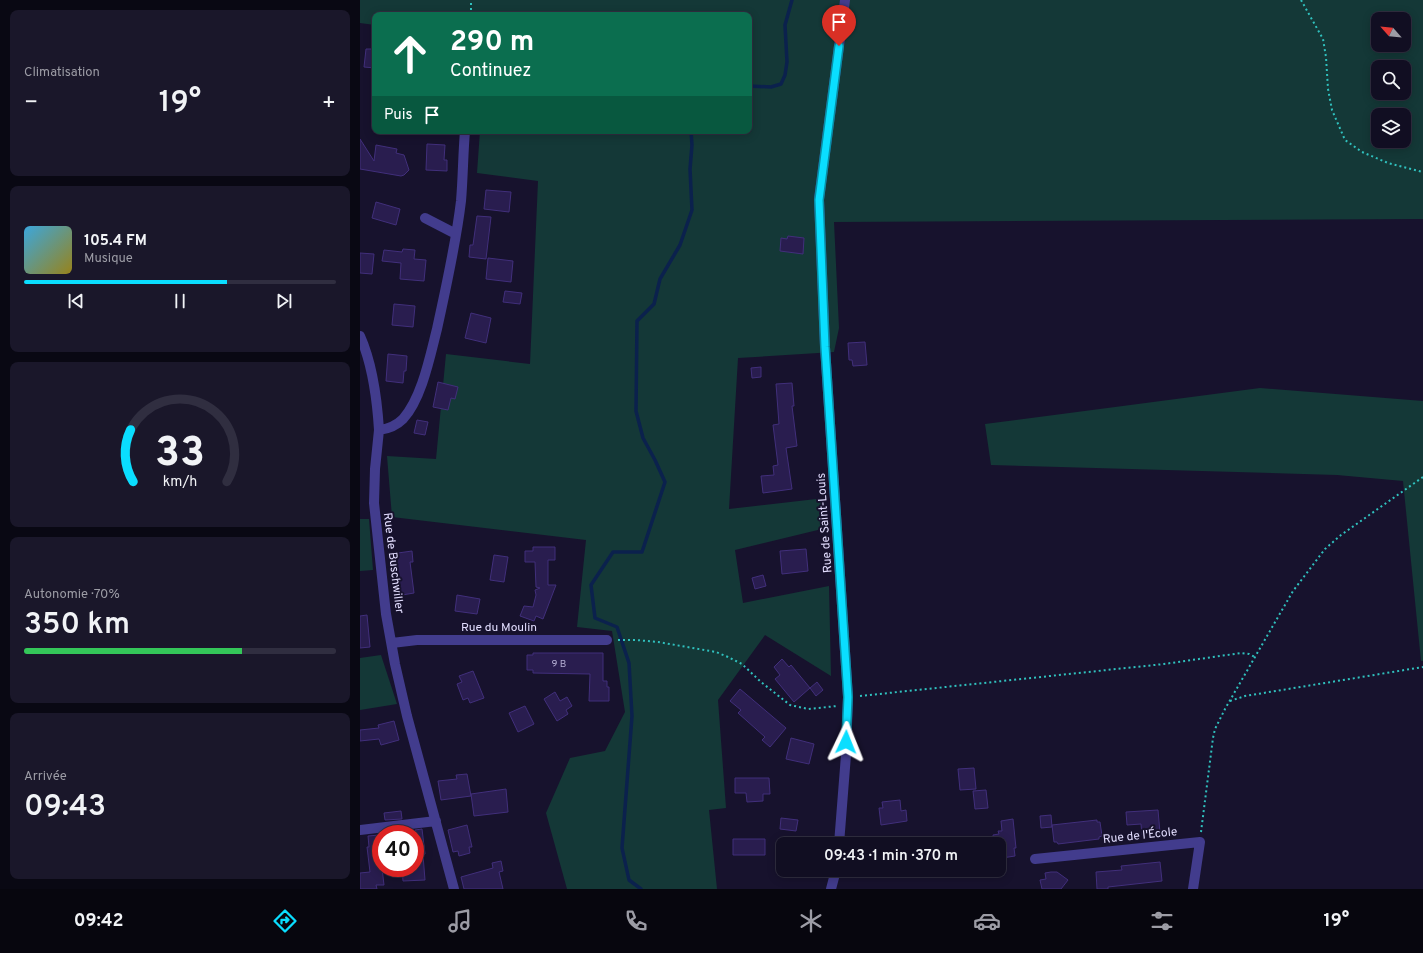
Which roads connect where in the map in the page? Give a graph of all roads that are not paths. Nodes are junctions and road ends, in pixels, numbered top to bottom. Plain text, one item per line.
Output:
1 (845, 0) edge
2 (465, 134) edge
3 (425, 218) dead end
4 (456, 234) junction
5 (360, 336) edge
6 (379, 430) junction
7 (610, 640) road end
8 (392, 643) junction
9 (436, 821) junction
10 (360, 830) edge
11 (840, 837) edge
12 (1035, 859) dead end
13 (834, 877) edge
14 (454, 889) edge
15 (831, 889) edge
16 (1193, 889) edge

1 - 11 street, Rue de Saint-Louis
2 - 4 street
3 - 4 street
4 - 6 street
5 - 6 street, Rue de Buschwiller
6 - 8 street, Rue de Buschwiller
7 - 8 street, Rue du Moulin
8 - 9 street, Rue de Buschwiller
9 - 10 street
9 - 14 street, Rue de Buschwiller
12 - 16 street, Rue de l'École
13 - 15 street

